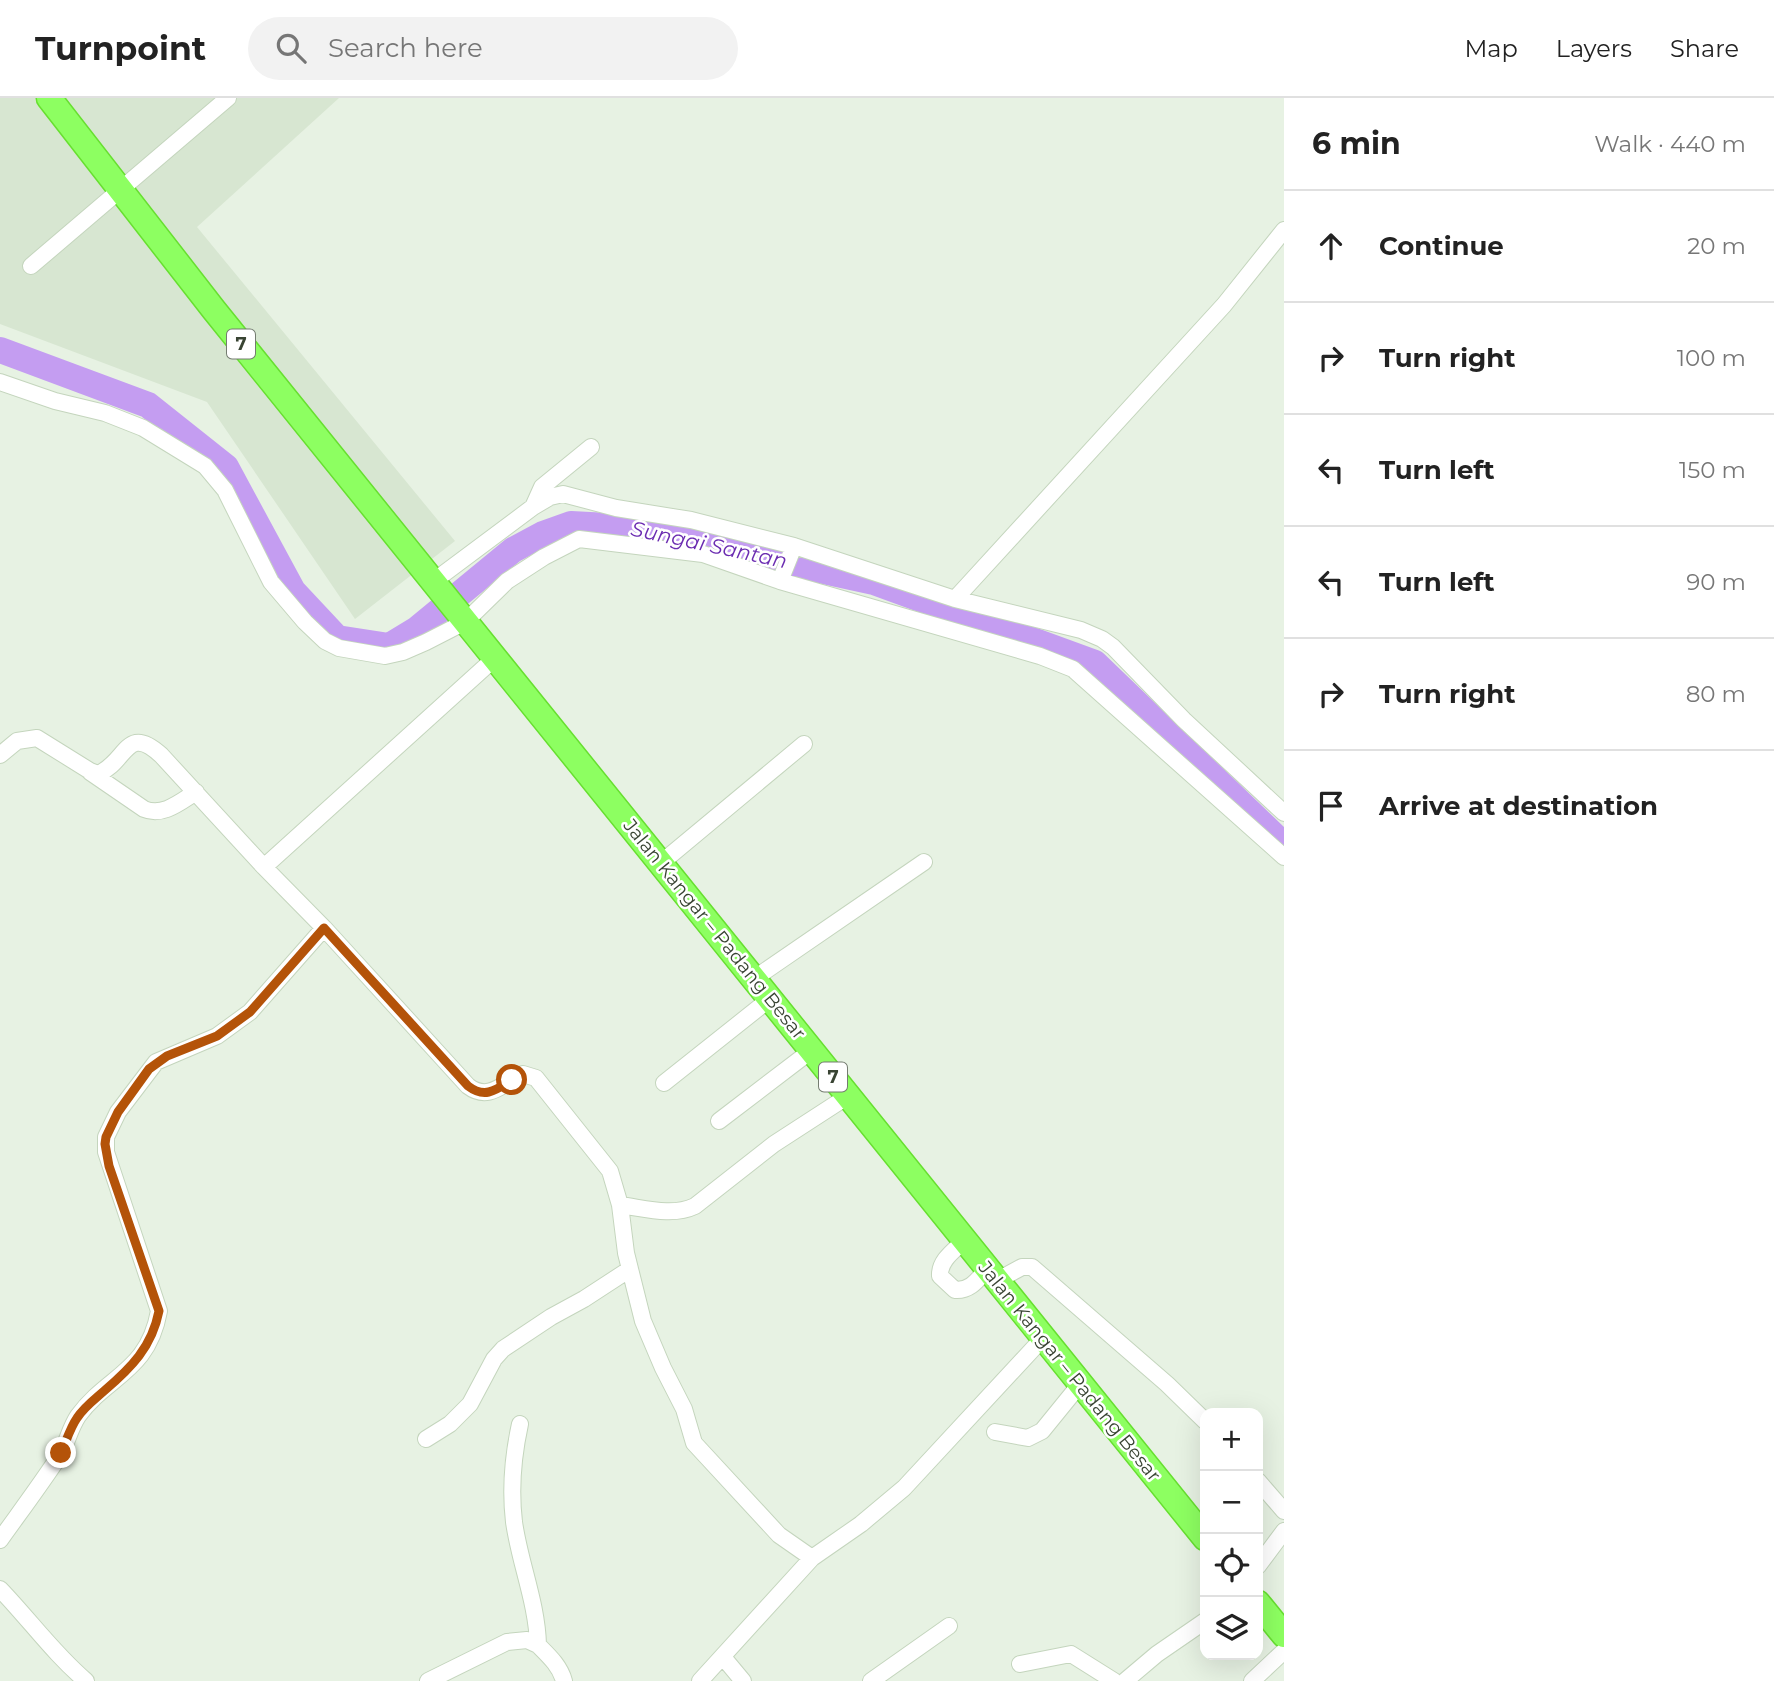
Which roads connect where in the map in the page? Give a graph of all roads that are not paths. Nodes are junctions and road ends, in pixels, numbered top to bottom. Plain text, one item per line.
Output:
1 (49, 98) edge
2 (228, 98) edge
3 (120, 192) junction
4 (1284, 230) edge
5 (31, 266) dead end
6 (0, 382) edge
7 (591, 447) dead end
8 (533, 507) junction
9 (792, 550) junction
10 (781, 575) junction
11 (436, 584) junction
12 (956, 599) junction
13 (463, 619) junction
14 (495, 658) junction
15 (804, 744) dead end
16 (0, 755) edge
17 (90, 771) junction
18 (196, 792) junction
19 (1284, 813) edge
20 (1284, 857) edge
21 (923, 862) dead end
22 (661, 863) junction
23 (264, 867) junction
24 (324, 928) junction
25 (755, 978) junction
26 (771, 998) junction
27 (812, 1051) junction
28 (664, 1083) dead end
29 (848, 1096) junction
30 (719, 1121) dead end
31 (620, 1205) junction
32 (965, 1240) junction
33 (630, 1269) junction
34 (993, 1274) junction
35 (1044, 1337) junction
36 (1081, 1383) junction
37 (1200, 1416) edge
38 (520, 1423) dead end
39 (995, 1432) dead end
40 (426, 1438) dead end
41 (1263, 1487) edge
42 (1284, 1511) edge
43 (1284, 1531) edge
44 (1202, 1534) edge
45 (0, 1540) edge
46 (812, 1558) junction
47 (1263, 1559) edge
48 (0, 1589) edge
49 (1263, 1609) edge
50 (1200, 1624) edge
51 (949, 1626) dead end
52 (1284, 1635) edge
53 (538, 1645) junction
54 (1284, 1651) edge
55 (723, 1657) junction
56 (1020, 1664) dead end
57 (86, 1681) edge
58 (428, 1681) edge
59 (564, 1681) edge
60 (700, 1681) edge
61 (743, 1681) edge
62 (871, 1681) edge
63 (1114, 1681) edge
64 (1125, 1681) edge
65 (1252, 1681) edge

1 - 3 highway, 7
2 - 3 street
3 - 5 street
3 - 11 highway, 7
4 - 12 street
6 - 13 street
7 - 8 street
8 - 9 street
8 - 11 street
9 - 10 street
9 - 12 street
10 - 13 street
10 - 20 street
11 - 13 highway, 7
12 - 19 street
13 - 14 highway, Jalan Kangar – Padang Besar / 7
14 - 22 highway, Jalan Kangar – Padang Besar / 7
14 - 23 street
15 - 22 street
16 - 17 street
17 - 18 street
17 - 18 street
18 - 23 street
21 - 25 street
22 - 25 highway, Jalan Kangar – Padang Besar / 7
23 - 24 street
24 - 31 street
24 - 45 street
25 - 26 highway, Jalan Kangar – Padang Besar / 7
26 - 27 highway, Jalan Kangar – Padang Besar / 7
26 - 28 street
27 - 29 highway, Jalan Kangar – Padang Besar / 7
27 - 30 street
29 - 31 street
29 - 32 highway, Jalan Kangar – Padang Besar / 7
31 - 33 street
32 - 34 highway, Jalan Kangar – Padang Besar / 7
32 - 34 street
33 - 40 street
33 - 46 street
34 - 35 highway, Jalan Kangar – Padang Besar / 7
34 - 37 street
35 - 36 highway, Jalan Kangar – Padang Besar / 7
35 - 46 street
36 - 39 street
36 - 44 highway, Jalan Kangar – Padang Besar / 7
38 - 53 street
41 - 42 street
43 - 47 street
46 - 55 street
48 - 57 street
49 - 52 highway
50 - 64 street
51 - 62 street
53 - 58 street
53 - 59 street
54 - 65 street
55 - 60 street
55 - 61 street
56 - 63 street

